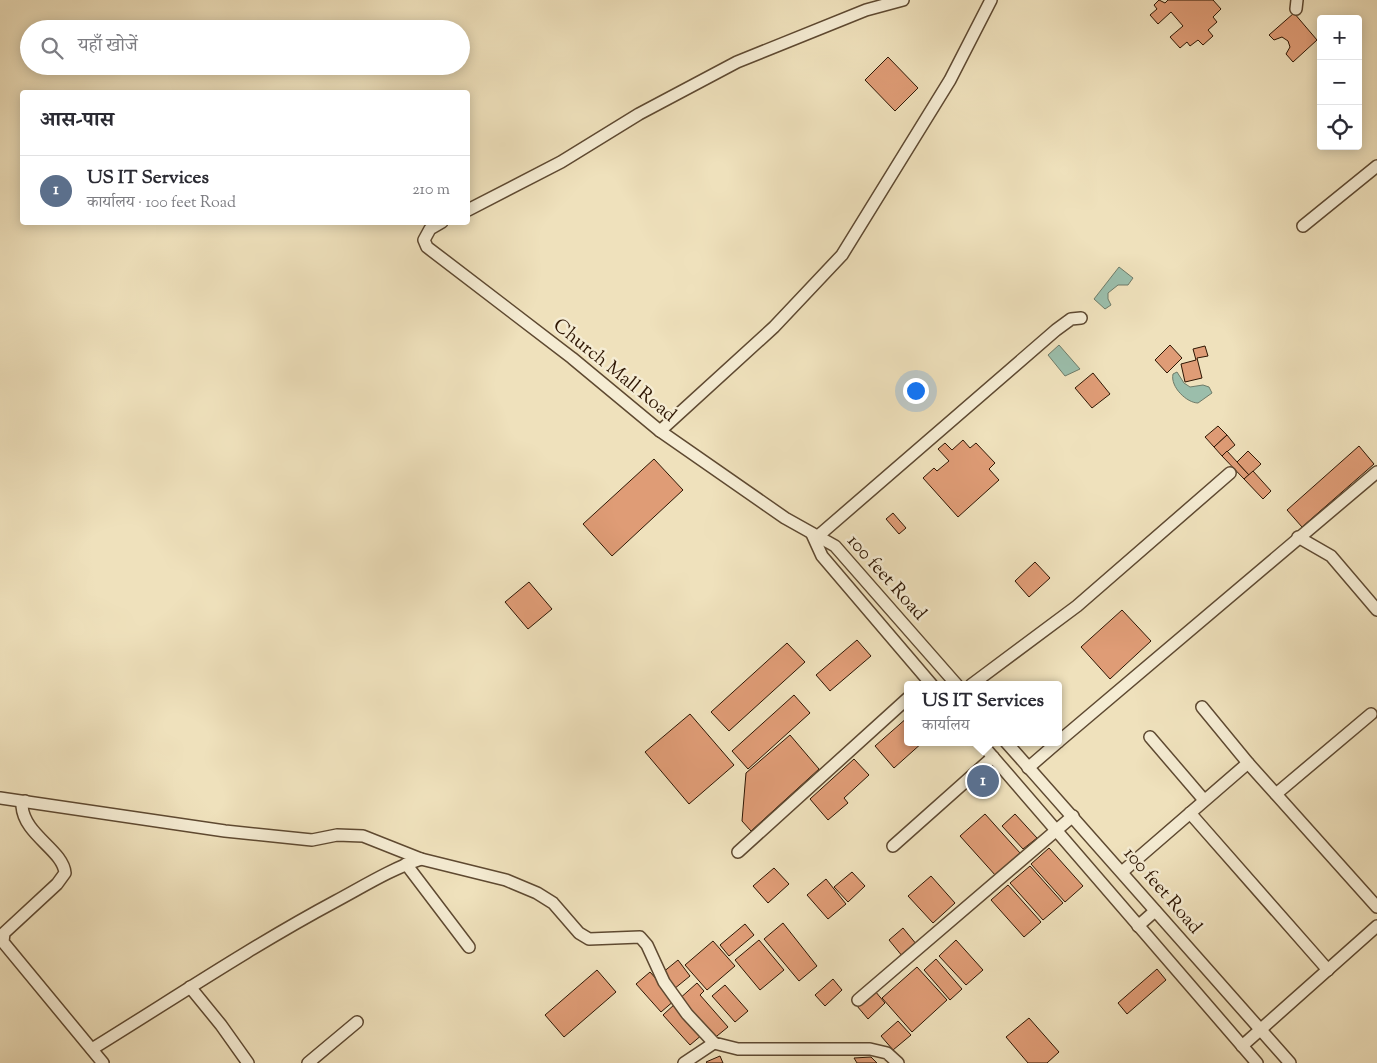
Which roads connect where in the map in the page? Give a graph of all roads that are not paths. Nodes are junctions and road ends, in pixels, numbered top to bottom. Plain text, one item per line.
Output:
1 (903, 0) edge
2 (991, 0) edge
3 (1377, 166) edge
4 (470, 209) edge
5 (438, 225) edge
6 (1303, 226) dead end
7 (1081, 318) dead end
8 (660, 431) junction
9 (1377, 472) edge
10 (1230, 473) dead end
11 (815, 536) junction
12 (1298, 538) junction
13 (1377, 610) edge
14 (905, 624) junction
15 (890, 636) junction
16 (942, 668) junction
17 (925, 681) edge
18 (929, 681) edge
19 (953, 681) edge
20 (976, 681) edge
21 (904, 702) edge
22 (1202, 707) dead end
23 (1371, 714) dead end
24 (1150, 737) dead end
25 (1062, 739) edge
26 (983, 746) edge
27 (1009, 746) edge
28 (1053, 746) edge
29 (993, 757) junction
30 (1248, 763) junction
31 (1028, 768) junction
32 (1276, 794) junction
33 (0, 798) edge
34 (1204, 800) junction
35 (25, 801) junction
36 (1190, 813) junction
37 (1073, 816) junction
38 (1055, 830) junction
39 (893, 846) dead end
40 (738, 852) dead end
41 (421, 859) junction
42 (406, 864) junction
43 (1122, 872) junction
44 (1377, 907) edge
45 (1155, 911) junction
46 (1138, 926) junction
47 (1377, 926) edge
48 (470, 947) dead end
49 (1328, 970) junction
50 (190, 987) junction
51 (858, 1000) dead end
52 (356, 1022) dead end
53 (1262, 1030) junction
54 (714, 1043) junction
55 (1242, 1046) junction
56 (92, 1048) junction
57 (245, 1062) edge
58 (104, 1063) edge
59 (308, 1063) edge
60 (684, 1063) edge
61 (898, 1063) edge
62 (1257, 1063) edge
63 (1290, 1063) edge

1 - 4 street
2 - 8 street
3 - 6 street
5 - 8 street, Church Mall Road
7 - 11 street
8 - 11 street, Church Mall Road
9 - 12 street
10 - 20 street
11 - 14 street, 100 feet Road
11 - 15 street, 100 feet Road
12 - 13 street
12 - 25 street
14 - 15 street
14 - 16 street, 100 feet Road
15 - 17 street, 100 feet Road
16 - 18 street
16 - 19 street, 100 feet Road
21 - 40 street
22 - 30 street
23 - 32 street
24 - 34 street
26 - 29 street
27 - 31 street, 100 feet Road
28 - 31 street
29 - 38 street
29 - 39 street
30 - 32 street
30 - 34 street
31 - 37 street, 100 feet Road
32 - 44 street
33 - 35 street
34 - 36 street
35 - 41 street
35 - 56 street
36 - 43 street
36 - 49 street
37 - 38 street
37 - 43 street, 100 feet Road
38 - 46 street
38 - 51 street
41 - 42 street
41 - 54 street
42 - 48 street
42 - 50 street
43 - 45 street, 100 feet Road
45 - 46 street
45 - 53 street, 100 feet Road
46 - 55 street
47 - 49 street
49 - 53 street
50 - 56 street
50 - 57 street
52 - 59 street
53 - 55 street
53 - 63 street, 100 feet Road
54 - 60 street
54 - 61 street
55 - 62 street
56 - 58 street

